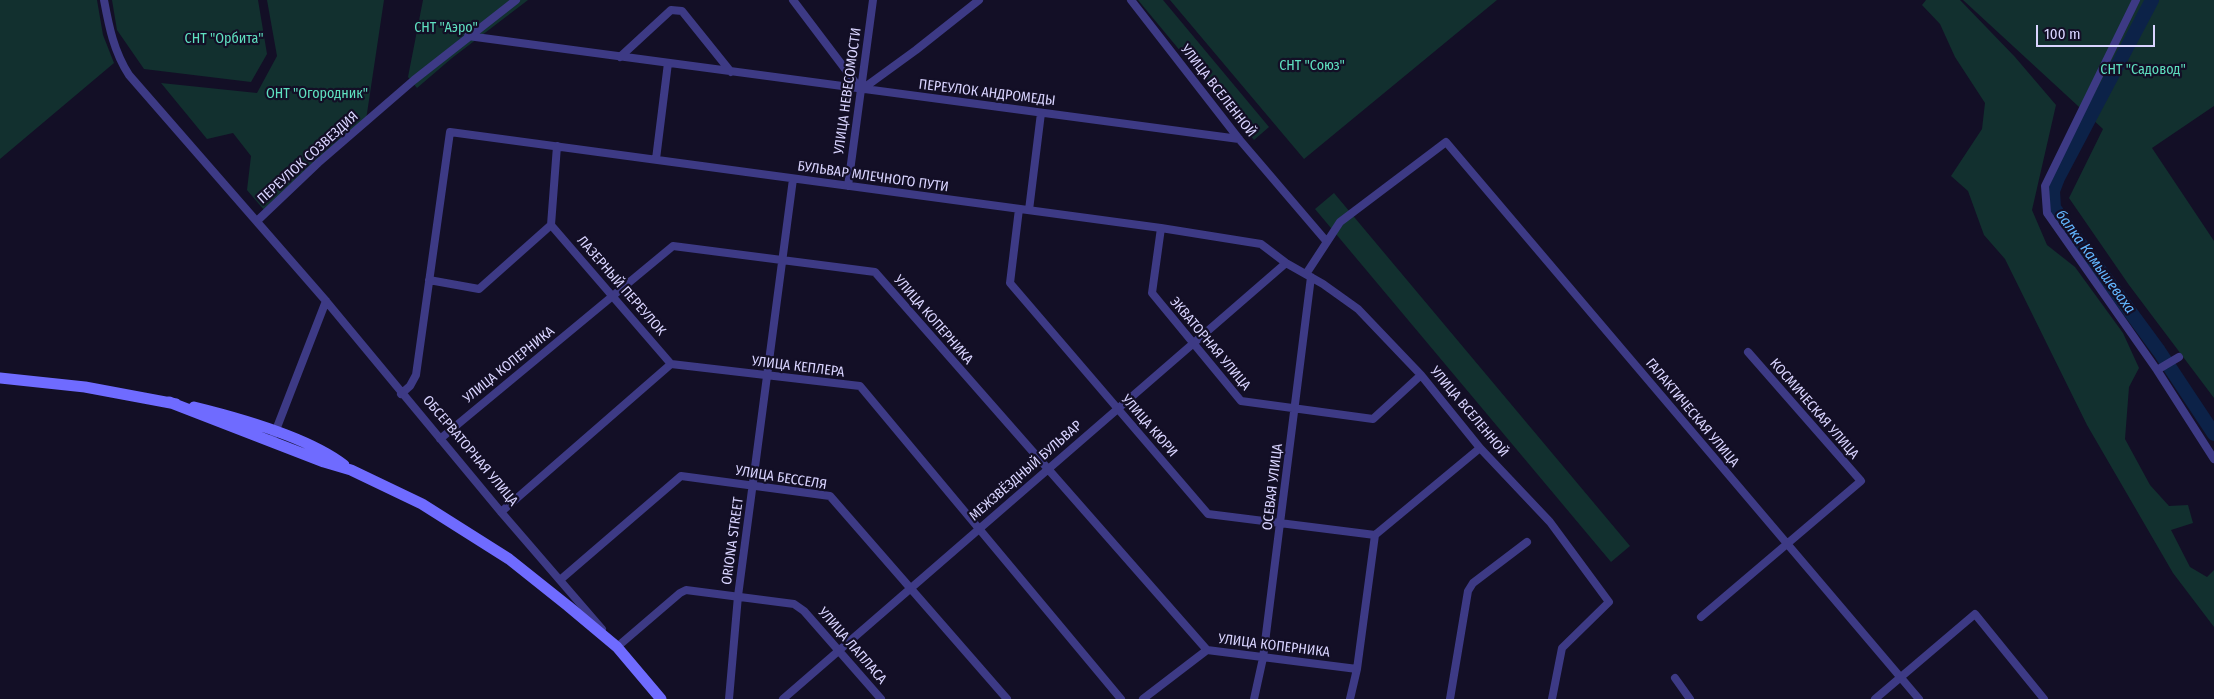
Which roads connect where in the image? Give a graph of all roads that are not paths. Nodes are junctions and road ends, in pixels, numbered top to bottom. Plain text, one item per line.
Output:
1 (104, 0) edge
2 (516, 0) edge
3 (793, 0) edge
4 (873, 0) edge
5 (979, 0) edge
6 (1131, 0) edge
7 (2136, 0) edge
8 (468, 36) junction
9 (620, 57) junction
10 (668, 63) junction
11 (731, 72) junction
12 (861, 90) junction
13 (1041, 113) junction
14 (1239, 139) junction
15 (558, 146) junction
16 (656, 159) junction
17 (793, 179) junction
18 (848, 186) junction
19 (1019, 209) junction
20 (1029, 210) junction
21 (257, 221) junction
22 (551, 225) junction
23 (1161, 228) junction
24 (1327, 242) junction
25 (782, 260) junction
26 (1286, 263) junction
27 (1309, 276) junction
28 (429, 280) junction
29 (613, 296) junction
30 (326, 302) junction
31 (1192, 342) junction
32 (1748, 352) dead end
33 (2179, 357) dead end
34 (671, 364) junction
35 (2157, 370) junction
36 (1421, 375) junction
37 (767, 376) junction
38 (0, 378) edge
39 (401, 394) junction
40 (1117, 408) junction
41 (1296, 409) junction
42 (274, 436) junction
43 (440, 439) junction
44 (1480, 448) junction
45 (2214, 459) edge
46 (1047, 468) junction
47 (753, 486) junction
48 (501, 512) junction
49 (1281, 523) junction
50 (979, 528) junction
51 (1375, 534) junction
52 (1527, 542) dead end
53 (1786, 544) junction
54 (560, 580) junction
55 (910, 588) junction
56 (738, 596) junction
57 (1701, 617) dead end
58 (617, 647) junction
59 (839, 650) junction
60 (1207, 650) junction
61 (1263, 658) junction
62 (1357, 669) junction
63 (1900, 677) junction
64 (1675, 678) dead end
65 (661, 699) edge
66 (729, 699) edge
67 (782, 699) edge
68 (881, 699) edge
69 (1008, 699) edge
70 (1121, 699) edge
71 (1143, 699) edge
72 (1254, 699) edge
73 (1350, 699) edge
74 (1450, 699) edge
75 (1552, 699) edge
76 (1690, 699) edge
77 (1875, 699) edge
78 (1919, 699) edge
79 (2044, 699) edge

1 - 21 street, ОБСЕРВАТОРНАЯ УЛИЦА
2 - 8 street, ПЕРЕУЛОК СОЗВЕЗДИЯ
3 - 12 street
4 - 12 street, УЛИЦА НЕВЕСОМОСТИ
5 - 12 street
6 - 14 street, УЛИЦА ВСЕЛЕННОЙ
7 - 35 street
8 - 9 street, ПЕРЕУЛОК АНДРОМЕДЫ
8 - 21 street, ПЕРЕУЛОК СОЗВЕЗДИЯ
9 - 10 street, ПЕРЕУЛОК АНДРОМЕДЫ
9 - 11 street
10 - 11 street, ПЕРЕУЛОК АНДРОМЕДЫ
10 - 16 street
11 - 12 street, ПЕРЕУЛОК АНДРОМЕДЫ
12 - 13 street, ПЕРЕУЛОК АНДРОМЕДЫ
12 - 18 street, УЛИЦА НЕВЕСОМОСТИ
13 - 14 street, ПЕРЕУЛОК АНДРОМЕДЫ
13 - 20 street
14 - 24 street, УЛИЦА ВСЕЛЕННОЙ
15 - 16 street, БУЛЬВАР МЛЕЧНОГО ПУТИ
15 - 22 street
15 - 28 street, БУЛЬВАР МЛЕЧНОГО ПУТИ
16 - 17 street, БУЛЬВАР МЛЕЧНОГО ПУТИ
17 - 18 street, БУЛЬВАР МЛЕЧНОГО ПУТИ
17 - 25 street, ORIONA STREET
18 - 19 street, БУЛЬВАР МЛЕЧНОГО ПУТИ
19 - 20 street, БУЛЬВАР МЛЕЧНОГО ПУТИ
19 - 40 street, УЛИЦА КЮРИ
20 - 23 street, БУЛЬВАР МЛЕЧНОГО ПУТИ
21 - 30 street, ОБСЕРВАТОРНАЯ УЛИЦА
22 - 28 street
22 - 29 street, ЛАЗЕРНЫЙ ПЕРЕУЛОК
23 - 26 street, БУЛЬВАР МЛЕЧНОГО ПУТИ
23 - 31 street, ЭКВАТОРНАЯ УЛИЦА
24 - 27 street
24 - 53 street, ГАЛАКТИЧЕСКАЯ УЛИЦА
25 - 29 street, УЛИЦА КОПЕРНИКА
25 - 37 street, ORIONA STREET
25 - 46 street, УЛИЦА КОПЕРНИКА
26 - 27 street, УЛИЦА ВСЕЛЕННОЙ
26 - 31 street, МЕЖЗВЁЗДНЫЙ БУЛЬВАР
27 - 36 street, УЛИЦА ВСЕЛЕННОЙ
27 - 41 street, ОСЕВАЯ УЛИЦА
28 - 39 street
29 - 34 street, ЛАЗЕРНЫЙ ПЕРЕУЛОК
29 - 43 street, УЛИЦА КОПЕРНИКА
30 - 39 street, ОБСЕРВАТОРНАЯ УЛИЦА
30 - 42 street
31 - 40 street, МЕЖЗВЁЗДНЫЙ БУЛЬВАР
31 - 41 street, ЭКВАТОРНАЯ УЛИЦА
32 - 53 street, КОСМИЧЕСКАЯ УЛИЦА
33 - 35 street
34 - 37 street, УЛИЦА КЕПЛЕРА
34 - 48 street
35 - 45 street
36 - 41 street, ЭКВАТОРНАЯ УЛИЦА
36 - 44 street, УЛИЦА ВСЕЛЕННОЙ
37 - 47 street, ORIONA STREET
37 - 50 street, УЛИЦА КЕПЛЕРА
38 - 42 main road
39 - 43 street, ОБСЕРВАТОРНАЯ УЛИЦА
40 - 46 street, МЕЖЗВЁЗДНЫЙ БУЛЬВАР
40 - 49 street, УЛИЦА КЮРИ
41 - 49 street, ОСЕВАЯ УЛИЦА
42 - 58 main road
43 - 48 street, ОБСЕРВАТОРНАЯ УЛИЦА
44 - 51 street
44 - 75 street, УЛИЦА ВСЕЛЕННОЙ
46 - 50 street, МЕЖЗВЁЗДНЫЙ БУЛЬВАР
46 - 60 street, УЛИЦА КОПЕРНИКА
47 - 54 street, УЛИЦА БЕССЕЛЯ
47 - 55 street, УЛИЦА БЕССЕЛЯ
47 - 56 street, ORIONA STREET
48 - 54 street, ОБСЕРВАТОРНАЯ УЛИЦА
49 - 51 street, УЛИЦА КЮРИ
49 - 61 street, ОСЕВАЯ УЛИЦА
50 - 55 street, МЕЖЗВЁЗДНЫЙ БУЛЬВАР
50 - 70 street, УЛИЦА КЕПЛЕРА
51 - 62 street
52 - 74 street
53 - 57 street
53 - 63 street, ГАЛАКТИЧЕСКАЯ УЛИЦА
54 - 58 street, ОБСЕРВАТОРНАЯ УЛИЦА
55 - 59 street, МЕЖЗВЁЗДНЫЙ БУЛЬВАР
55 - 69 street, УЛИЦА БЕССЕЛЯ
56 - 58 street, УЛИЦА ЛАПЛАСА
56 - 59 street, УЛИЦА ЛАПЛАСА
56 - 66 street, ORIONA STREET
58 - 65 main road, ОБСЕРВАТОРНАЯ УЛИЦА
59 - 67 street, МЕЖЗВЁЗДНЫЙ БУЛЬВАР
59 - 68 street, УЛИЦА ЛАПЛАСА
60 - 61 street, УЛИЦА КОПЕРНИКА
60 - 71 street
61 - 62 street, УЛИЦА КОПЕРНИКА
61 - 72 street, ОСЕВАЯ УЛИЦА
62 - 73 street
63 - 77 street
63 - 78 street, ГАЛАКТИЧЕСКАЯ УЛИЦА
63 - 79 street
64 - 76 street

